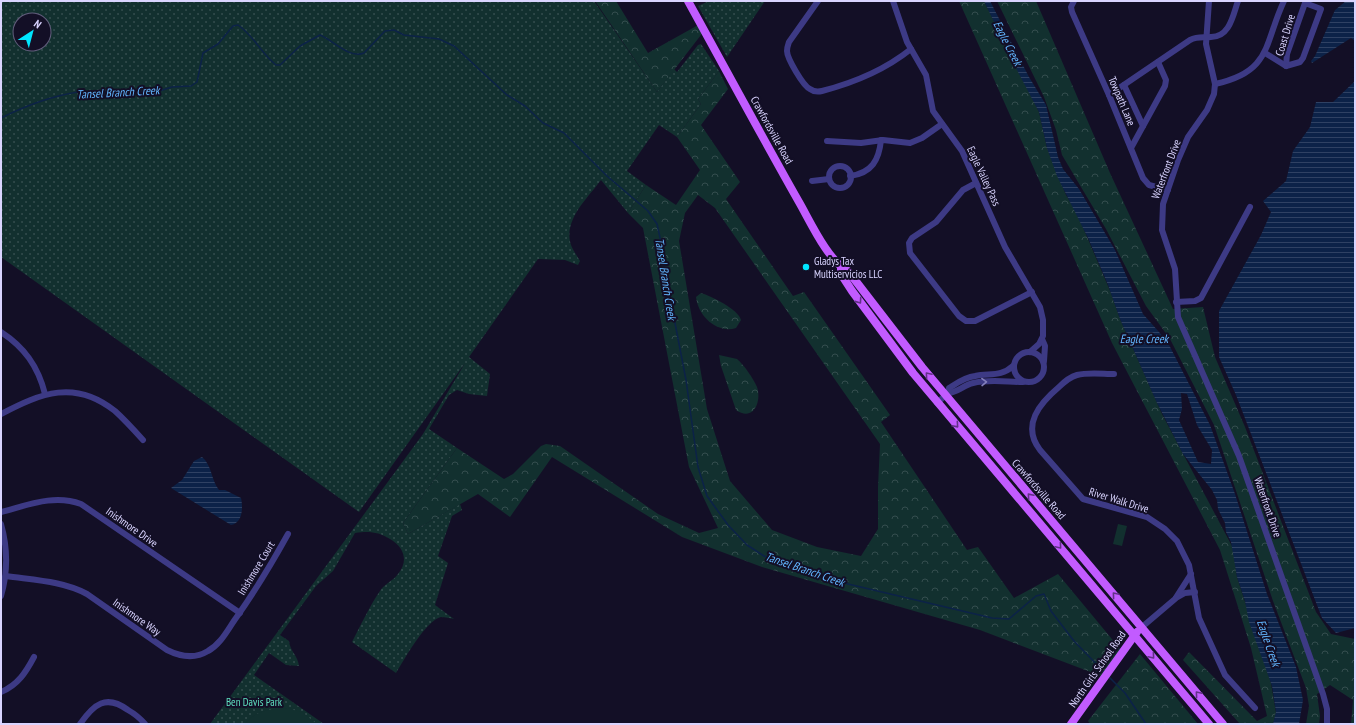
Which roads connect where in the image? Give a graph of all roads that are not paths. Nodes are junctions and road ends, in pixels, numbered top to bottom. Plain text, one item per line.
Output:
1 (688, 1) edge
2 (818, 1) edge
3 (893, 1) edge
4 (1209, 1) edge
5 (1238, 1) edge
6 (1284, 1) edge
7 (1073, 3) edge
8 (1206, 36) junction
9 (911, 49) junction
10 (1265, 53) junction
11 (1158, 62) junction
12 (1286, 66) junction
13 (1215, 84) junction
14 (1124, 85) junction
15 (1109, 95) junction
16 (942, 124) junction
17 (1143, 126) junction
18 (881, 140) junction
19 (827, 141) dead end
20 (1131, 148) junction
21 (850, 176) junction
22 (829, 179) junction
23 (812, 181) dead end
24 (976, 183) junction
25 (1168, 190) junction
26 (1250, 207) dead end
27 (841, 267) junction
28 (1032, 292) junction
29 (1176, 302) junction
30 (1, 332) edge
31 (1042, 339) junction
32 (1030, 352) junction
33 (1044, 362) junction
34 (1013, 366) junction
35 (1114, 374) dead end
36 (1027, 382) junction
37 (45, 394) junction
38 (947, 394) junction
39 (937, 402) junction
40 (1, 414) edge
41 (143, 440) dead end
42 (1, 512) edge
43 (1, 524) edge
44 (288, 534) dead end
45 (1191, 574) junction
46 (6, 576) junction
47 (1194, 592) junction
48 (1, 596) edge
49 (1175, 599) junction
50 (240, 613) junction
51 (1142, 627) junction
52 (1134, 635) junction
53 (34, 656) dead end
54 (1, 692) edge
55 (1255, 708) dead end
56 (80, 724) edge
57 (145, 724) edge
58 (1071, 724) edge
59 (1209, 724) edge
60 (1223, 724) edge
61 (1327, 724) edge

1 - 27 main road, Crawfordsville Road
2 - 9 street
3 - 9 street, Eagle Valley Pass
4 - 8 street, Waterfront Drive
5 - 8 street
6 - 10 street, Coast Drive
7 - 15 street, Towpath Lane
8 - 11 street
8 - 13 street, Waterfront Drive
9 - 16 street, Eagle Valley Pass
10 - 12 street, Coast Drive
10 - 13 street, Coast Drive
11 - 14 street
11 - 17 street
12 - 12 street, Coast Drive
13 - 25 street, Waterfront Drive
14 - 15 street
14 - 17 street
15 - 20 street, Towpath Lane
16 - 18 street
16 - 24 street, Eagle Valley Pass
17 - 20 street
18 - 19 street
18 - 21 street
20 - 25 street, Towpath Lane
21 - 22 street
21 - 22 street
22 - 23 street
24 - 28 street, Eagle Valley Pass
24 - 28 street
25 - 29 street, Waterfront Drive
26 - 29 street
38 -> 27 main road, Crawfordsville Road
27 -> 39 main road, Crawfordsville Road
28 - 31 street, Eagle Valley Pass
29 - 61 street, Waterfront Drive
30 - 37 street
31 - 32 street
31 - 33 street, Eagle Valley Pass
32 - 33 street
32 - 34 street
33 - 36 street, Eagle Valley Pass
34 - 36 street
34 - 38 street
35 - 45 street, River Walk Drive
38 -> 36 street
37 - 40 street
37 - 41 street
38 - 39 street
51 -> 38 main road, Crawfordsville Road
39 -> 52 main road, Crawfordsville Road
42 - 50 street, Inishmore Drive
43 - 46 street
44 - 50 street, Inishmore Court
45 - 47 street, River Walk Drive
45 - 49 street
46 - 48 street
46 - 50 street, Inishmore Way
47 - 49 street
47 - 55 street, River Walk Drive
49 - 51 street
51 - 52 main road, North Girls School Road
60 -> 51 main road, Crawfordsville Road
52 - 58 main road, North Girls School Road
52 -> 59 main road, Crawfordsville Road
53 - 54 street
56 - 57 street

